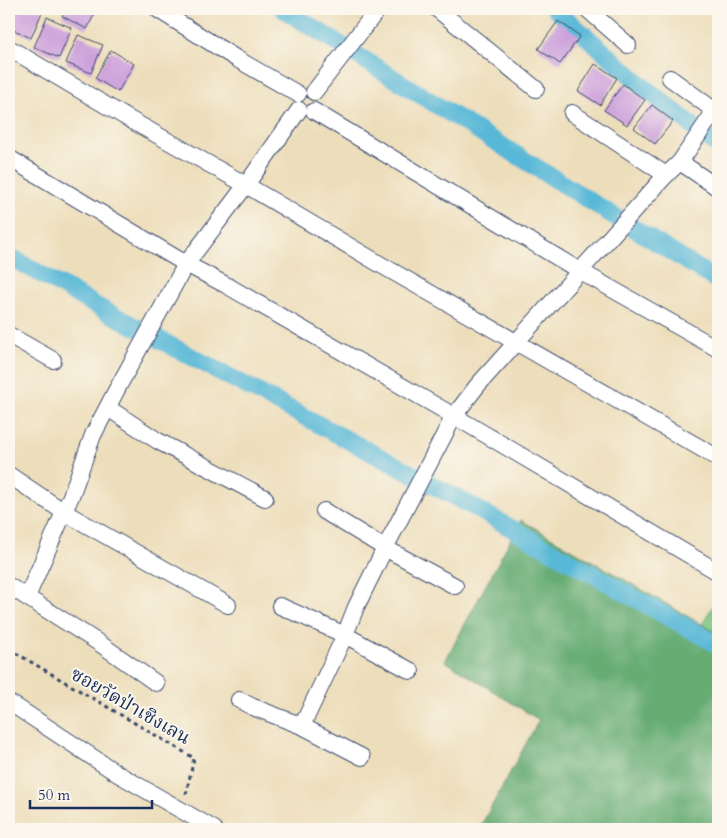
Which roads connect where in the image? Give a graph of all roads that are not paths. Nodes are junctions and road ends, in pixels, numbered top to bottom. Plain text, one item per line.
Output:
1 (157, 9) edge
2 (378, 9) edge
3 (437, 9) edge
4 (587, 9) edge
5 (628, 45) dead end
6 (9, 48) edge
7 (670, 78) dead end
8 (536, 89) dead end
9 (306, 102) junction
10 (716, 108) edge
11 (572, 112) dead end
12 (9, 158) edge
13 (680, 162) junction
14 (666, 175) junction
15 (246, 185) junction
16 (718, 188) edge
17 (186, 264) junction
18 (580, 271) junction
19 (9, 335) edge
20 (517, 342) junction
21 (718, 349) edge
22 (53, 360) dead end
23 (108, 408) junction
24 (454, 416) junction
25 (718, 458) edge
26 (9, 475) edge
27 (265, 498) dead end
28 (324, 510) dead end
29 (64, 512) junction
30 (385, 548) junction
31 (718, 572) edge
32 (9, 586) edge
33 (455, 586) dead end
34 (27, 598) junction
35 (228, 605) dead end
36 (280, 606) dead end
37 (345, 635) junction
38 (411, 671) dead end
39 (156, 683) dead end
40 (240, 700) dead end
41 (9, 703) edge
42 (302, 726) junction
43 (362, 758) dead end
44 (214, 829) edge

1 - 9 street
2 - 9 street
3 - 8 street
4 - 5 street
6 - 15 street
7 - 10 street
9 - 15 street
9 - 18 street
10 - 13 street
11 - 14 street
12 - 17 street
13 - 14 street
13 - 16 street
14 - 18 street
15 - 17 street
15 - 20 street
17 - 23 street
17 - 24 street
18 - 20 street
18 - 21 street
19 - 22 street
20 - 24 street
20 - 25 street
23 - 27 street
23 - 29 street
24 - 30 street
24 - 31 street
26 - 29 street
28 - 30 street
29 - 34 street
29 - 35 street
30 - 33 street
30 - 37 street
32 - 34 street
34 - 39 street
36 - 37 street
37 - 38 street
37 - 42 street
40 - 42 street
41 - 44 street
42 - 43 street

